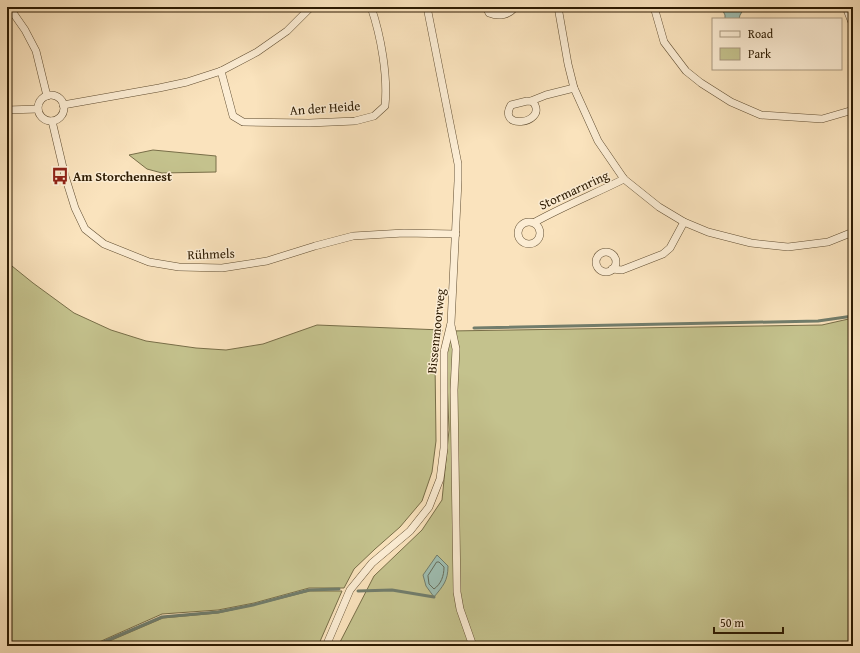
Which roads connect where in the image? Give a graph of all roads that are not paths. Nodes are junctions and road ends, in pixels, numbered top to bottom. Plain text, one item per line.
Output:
1 (9, 7) edge
2 (311, 7) edge
3 (371, 7) edge
4 (427, 7) edge
5 (486, 7) edge
6 (516, 7) edge
7 (558, 7) edge
8 (654, 7) edge
9 (846, 7) edge
10 (853, 25) edge
11 (221, 71) junction
12 (574, 88) junction
13 (47, 96) junction
14 (531, 101) dead end
15 (63, 105) junction
16 (38, 109) junction
17 (7, 110) edge
18 (853, 110) edge
19 (52, 121) junction
20 (624, 179) junction
21 (534, 222) dead end
22 (684, 222) junction
23 (853, 232) edge
24 (456, 234) junction
25 (612, 270) dead end
26 (451, 322) junction
27 (326, 646) edge
28 (473, 646) edge

1 - 13 street
2 - 11 street
3 - 11 street, An der Heide
4 - 24 street, Bissenmoorweg
5 - 6 street
7 - 12 street, Stormarnring
8 - 18 street
9 - 10 street
11 - 15 street
12 - 14 street
12 - 20 street, Stormarnring
13 - 15 street
13 - 16 street
15 - 19 street
16 - 17 street
16 - 19 street
19 - 24 street, Rühmels
20 - 21 street, Stormarnring
20 - 22 street, Stormarnring
22 - 23 street, Stormarnring
22 - 25 street
24 - 26 street, Bissenmoorweg
26 - 27 street, Bissenmoorweg
26 - 28 street

